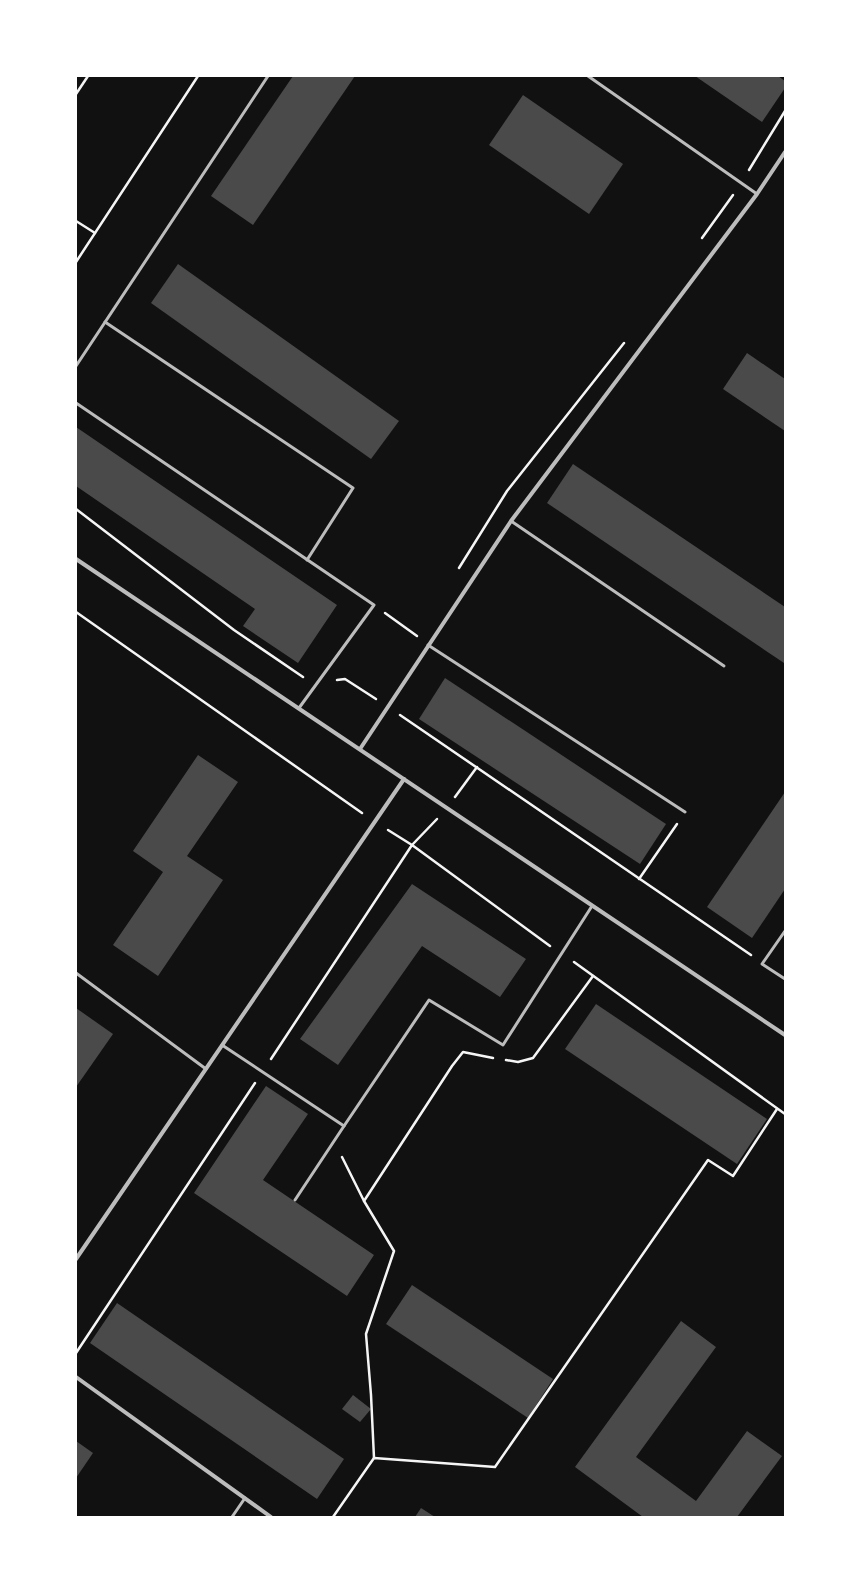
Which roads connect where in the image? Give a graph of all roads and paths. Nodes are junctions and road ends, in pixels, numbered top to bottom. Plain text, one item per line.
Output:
1 (88, 76) edge
2 (198, 76) edge
3 (268, 76) edge
4 (588, 76) edge
5 (76, 94) edge
6 (785, 111) edge
7 (785, 152) edge
8 (741, 182) junction
9 (757, 194) junction
10 (76, 220) edge
11 (95, 233) junction
12 (698, 244) dead end
13 (76, 262) edge
14 (105, 322) junction
15 (624, 342) dead end
16 (76, 366) edge
17 (76, 403) edge
18 (76, 509) edge
19 (511, 520) junction
20 (76, 559) edge
21 (307, 560) junction
22 (458, 570) dead end
23 (374, 605) junction
24 (76, 612) edge
25 (420, 629) dead end
26 (416, 636) junction
27 (428, 645) junction
28 (724, 666) dead end
29 (316, 685) junction
30 (388, 707) junction
31 (299, 708) junction
32 (360, 749) junction
33 (404, 779) junction
34 (685, 812) joint
35 (374, 822) junction
36 (412, 845) dead end
37 (639, 879) junction
38 (592, 906) junction
39 (785, 931) edge
40 (762, 964) junction
41 (76, 973) edge
42 (593, 976) dead end
43 (785, 979) edge
44 (785, 1035) edge
45 (222, 1045) junction
46 (498, 1058) dead end
47 (505, 1060) dead end
48 (206, 1069) junction
49 (777, 1109) dead end
50 (344, 1126) junction
51 (334, 1140) junction
52 (295, 1200) dead end
53 (364, 1201) junction
54 (76, 1259) edge
55 (76, 1377) edge
56 (374, 1458) junction
57 (245, 1498) junction
58 (232, 1517) edge
59 (271, 1517) edge
60 (333, 1517) edge

1 - 5 path
2 - 11 path
3 - 14 lane
4 - 8 lane
6 - 8 path
7 - 9 street
8 - 9 lane
8 - 12 path
9 - 19 street
10 - 11 path
11 - 13 path
14 - 16 lane
14 - 21 lane
15 - 22 path
17 - 21 lane
18 - 29 path
19 - 27 street
19 - 28 lane
20 - 31 street
21 - 23 lane
23 - 26 path
23 - 29 lane
24 - 35 path
25 - 26 path
26 - 27 path
27 - 30 street
27 - 34 lane
29 - 30 path
29 - 31 lane
30 - 32 street
30 - 37 path
31 - 32 street
32 - 33 street
33 - 35 street
33 - 38 street
34 - 37 path
35 - 36 path
35 - 45 street
37 - 40 path
38 - 44 street
38 - 50 lane
39 - 40 lane
40 - 43 lane
41 - 48 lane
42 - 47 path
45 - 48 street
45 - 50 lane
46 - 53 path
48 - 54 street
49 - 56 path
50 - 51 lane
51 - 52 lane
51 - 53 path
53 - 56 path
55 - 57 street
56 - 60 path
57 - 58 lane
57 - 59 street

